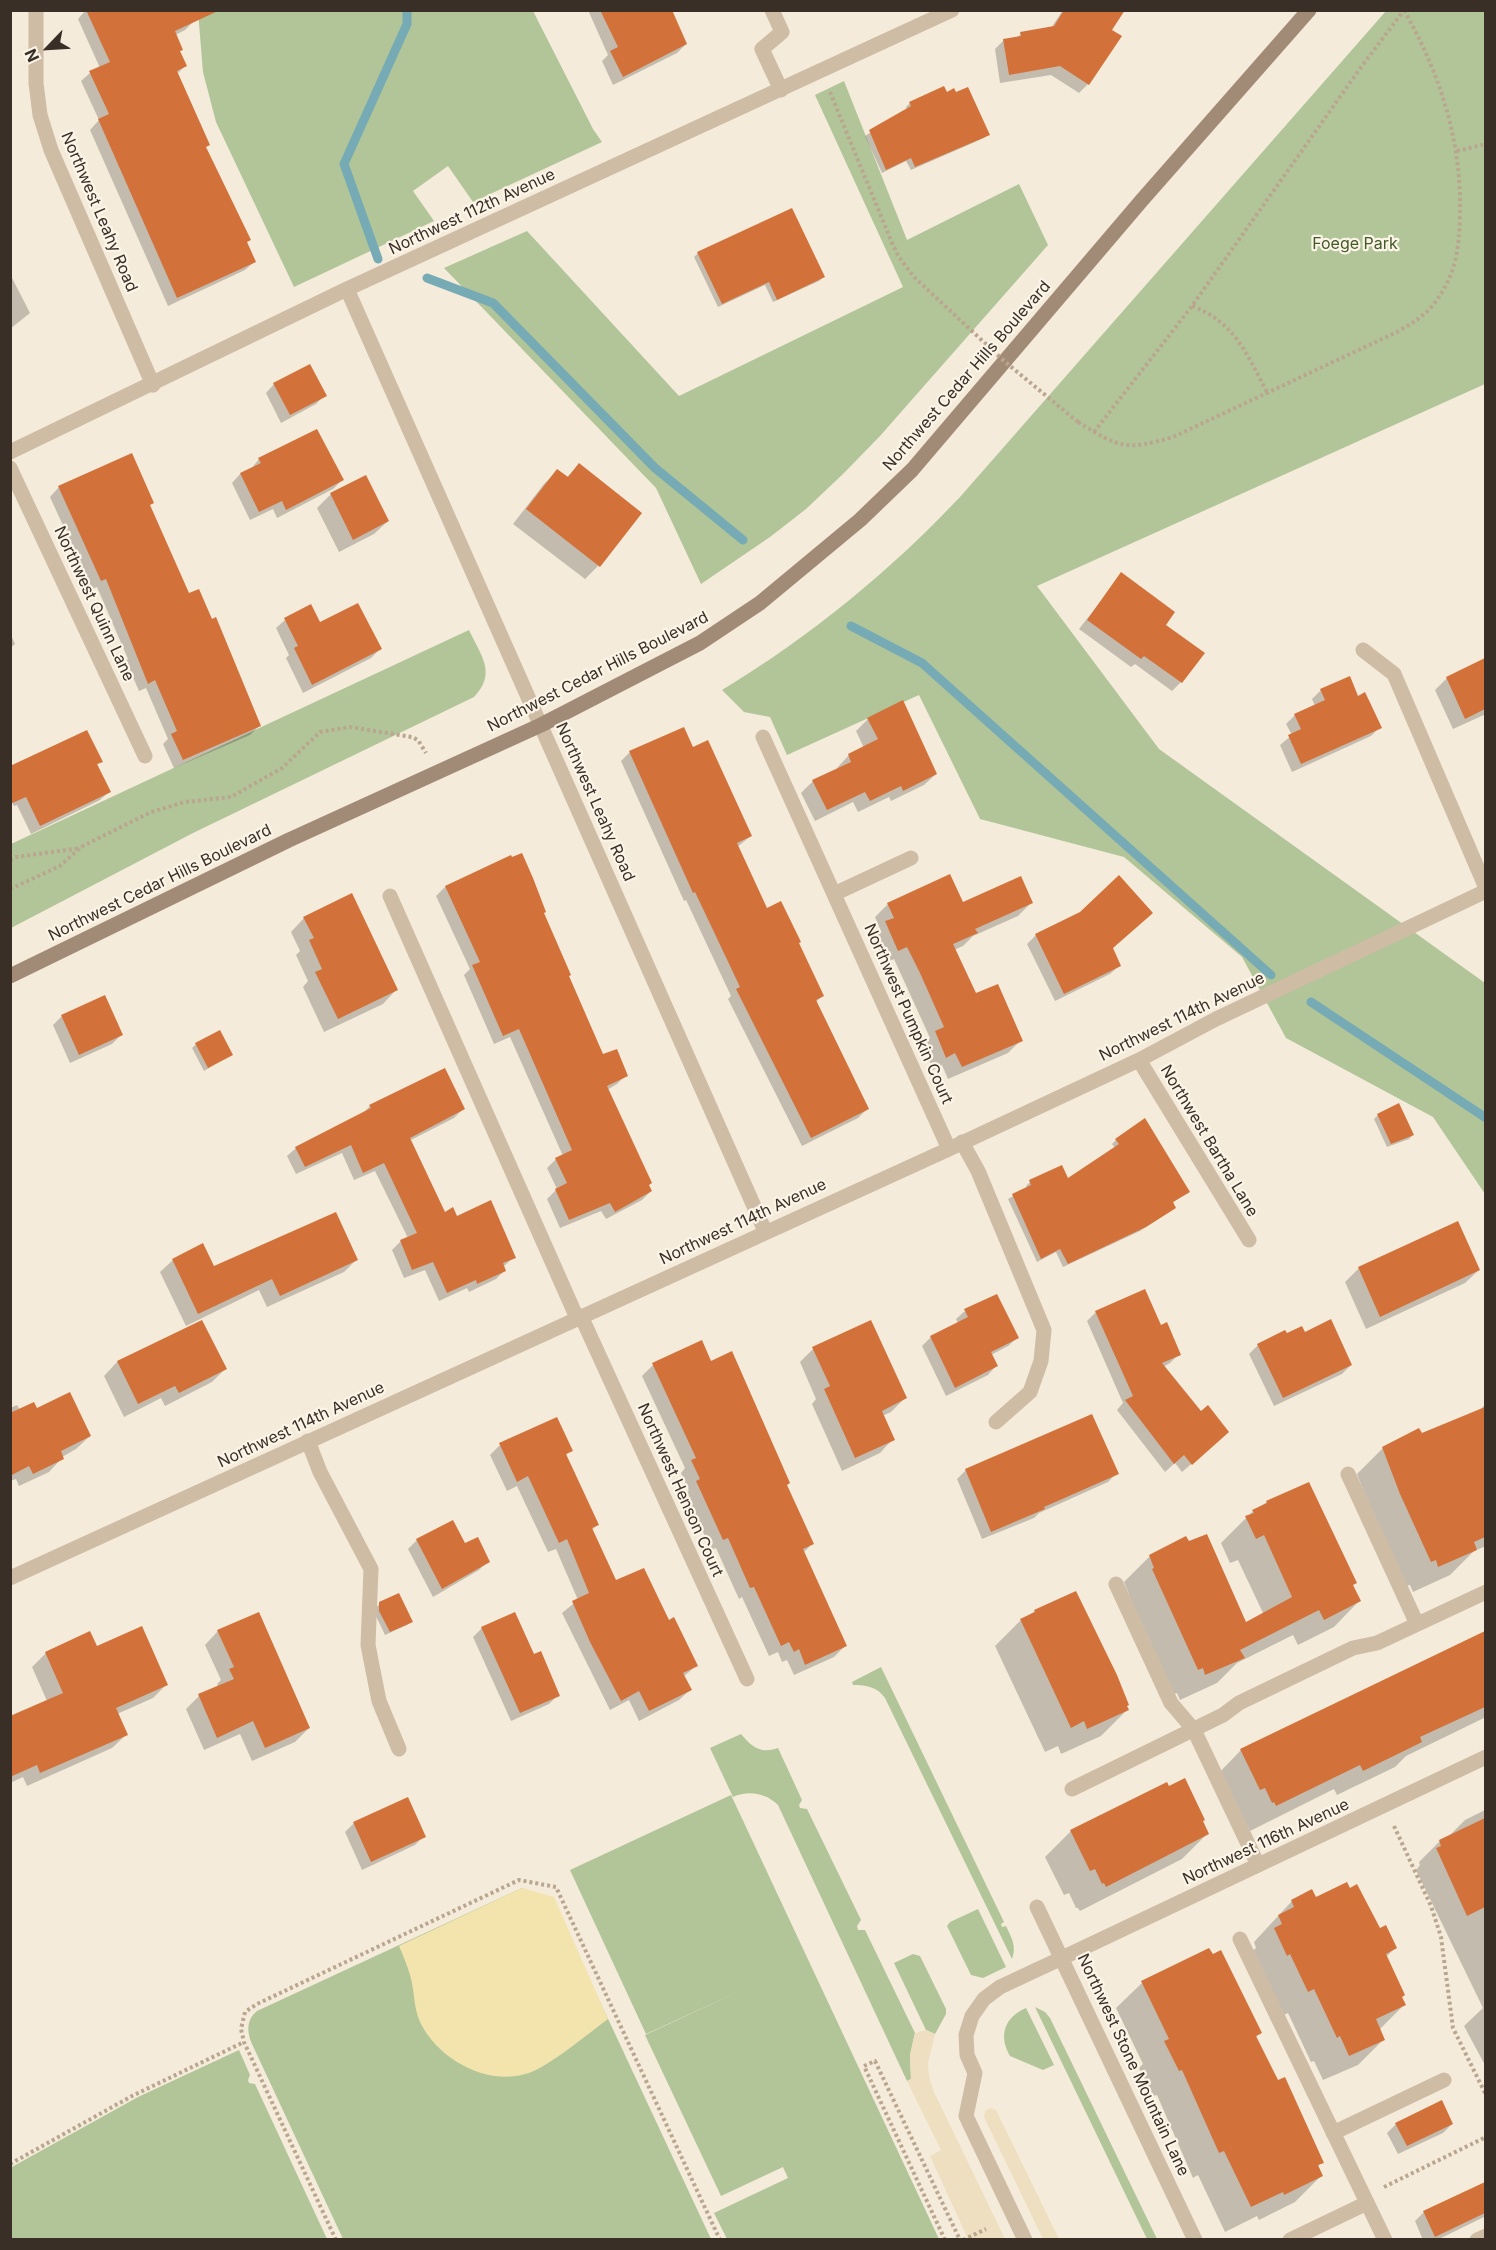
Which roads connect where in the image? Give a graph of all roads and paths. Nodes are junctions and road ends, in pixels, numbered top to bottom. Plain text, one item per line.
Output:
1 (36, 10) edge
2 (772, 10) edge
3 (952, 10) edge
4 (1309, 10) edge
5 (1404, 10) edge
6 (821, 72) junction
7 (781, 90) junction
8 (1485, 144) edge
9 (1457, 151) junction
10 (347, 289) junction
11 (1192, 306) junction
12 (153, 385) junction
13 (1268, 394) junction
14 (1095, 432) junction
15 (10, 452) edge
16 (10, 468) edge
17 (1363, 650) dead end
18 (541, 725) junction
19 (763, 737) dead end
20 (145, 756) dead end
21 (438, 771) junction
22 (81, 848) junction
23 (911, 858) dead end
24 (10, 860) edge
25 (10, 889) edge
26 (1485, 890) edge
27 (834, 894) junction
28 (390, 896) dead end
29 (10, 976) edge
30 (1139, 1060) junction
31 (956, 1146) junction
32 (765, 1231) junction
33 (1249, 1240) dead end
34 (579, 1317) junction
35 (996, 1422) dead end
36 (308, 1442) junction
37 (1348, 1474) dead end
38 (10, 1578) edge
39 (1116, 1584) dead end
40 (1485, 1592) edge
41 (1417, 1624) junction
42 (747, 1679) dead end
43 (1194, 1730) junction
44 (399, 1749) dead end
45 (1485, 1757) edge
46 (1072, 1789) dead end
47 (1384, 1806) junction
48 (1258, 1865) junction
49 (1037, 1907) dead end
50 (1240, 1939) dead end
51 (1062, 1958) junction
52 (244, 2042) junction
53 (1444, 2080) dead end
54 (1485, 2095) edge
55 (1333, 2133) junction
56 (1485, 2137) edge
57 (10, 2164) edge
58 (1367, 2203) junction
59 (986, 2229) dead end
60 (1485, 2236) edge
61 (336, 2240) edge
62 (720, 2240) edge
63 (945, 2240) edge
64 (961, 2240) edge
65 (1025, 2240) edge
66 (1195, 2240) edge
67 (1290, 2240) edge
68 (1385, 2240) edge
69 (1477, 2240) edge

1 - 12 street, Northwest Leahy Road
2 - 7 street
3 - 6 street, Northwest 112th Avenue
4 - 18 main road, Northwest Cedar Hills Boulevard
5 - 9 path
5 - 11 path
6 - 7 street, Northwest 112th Avenue
6 - 14 path, bridge
7 - 10 street, Northwest 112th Avenue
8 - 9 path
9 - 13 path
10 - 12 street, Northwest 112th Avenue
10 - 18 street, Northwest Leahy Road
11 - 13 path
11 - 14 path
12 - 15 street, Northwest 112th Avenue
13 - 14 path
16 - 20 street, Northwest Quinn Lane
17 - 26 street
18 - 21 main road, Northwest Cedar Hills Boulevard
18 - 32 street, Northwest Leahy Road
19 - 27 street, Northwest Pumpkin Court
21 - 22 path
21 - 29 main road, Northwest Cedar Hills Boulevard
22 - 24 path
22 - 25 path
23 - 27 street
26 - 30 street, Northwest 114th Avenue
27 - 31 street, Northwest Pumpkin Court
28 - 34 street, Northwest Henson Court
30 - 31 street, Northwest 114th Avenue
30 - 33 street, Northwest Bartha Lane
31 - 32 street, Northwest 114th Avenue
31 - 35 street, Northwest Pumpkin Court
32 - 34 street, Northwest 114th Avenue
34 - 36 street, Northwest 114th Avenue
34 - 42 street, Northwest Henson Court
36 - 38 street, Northwest 114th Avenue
36 - 44 street
37 - 41 street
39 - 43 street
40 - 41 street
41 - 43 street
43 - 46 street
43 - 48 street
45 - 47 street, Northwest 116th Avenue
47 - 48 street, Northwest 116th Avenue
47 - 54 path
48 - 51 street, Northwest 116th Avenue
49 - 51 street, Northwest Stone Mountain Lane
50 - 55 street
51 - 65 street, Northwest 116th Avenue
51 - 66 street, Northwest Stone Mountain Lane
52 - 57 path
52 - 61 path
52 - 62 path
53 - 55 street
55 - 58 street
56 - 58 path
58 - 67 street
58 - 68 street
59 - 64 path
60 - 69 street
63 - 64 path

